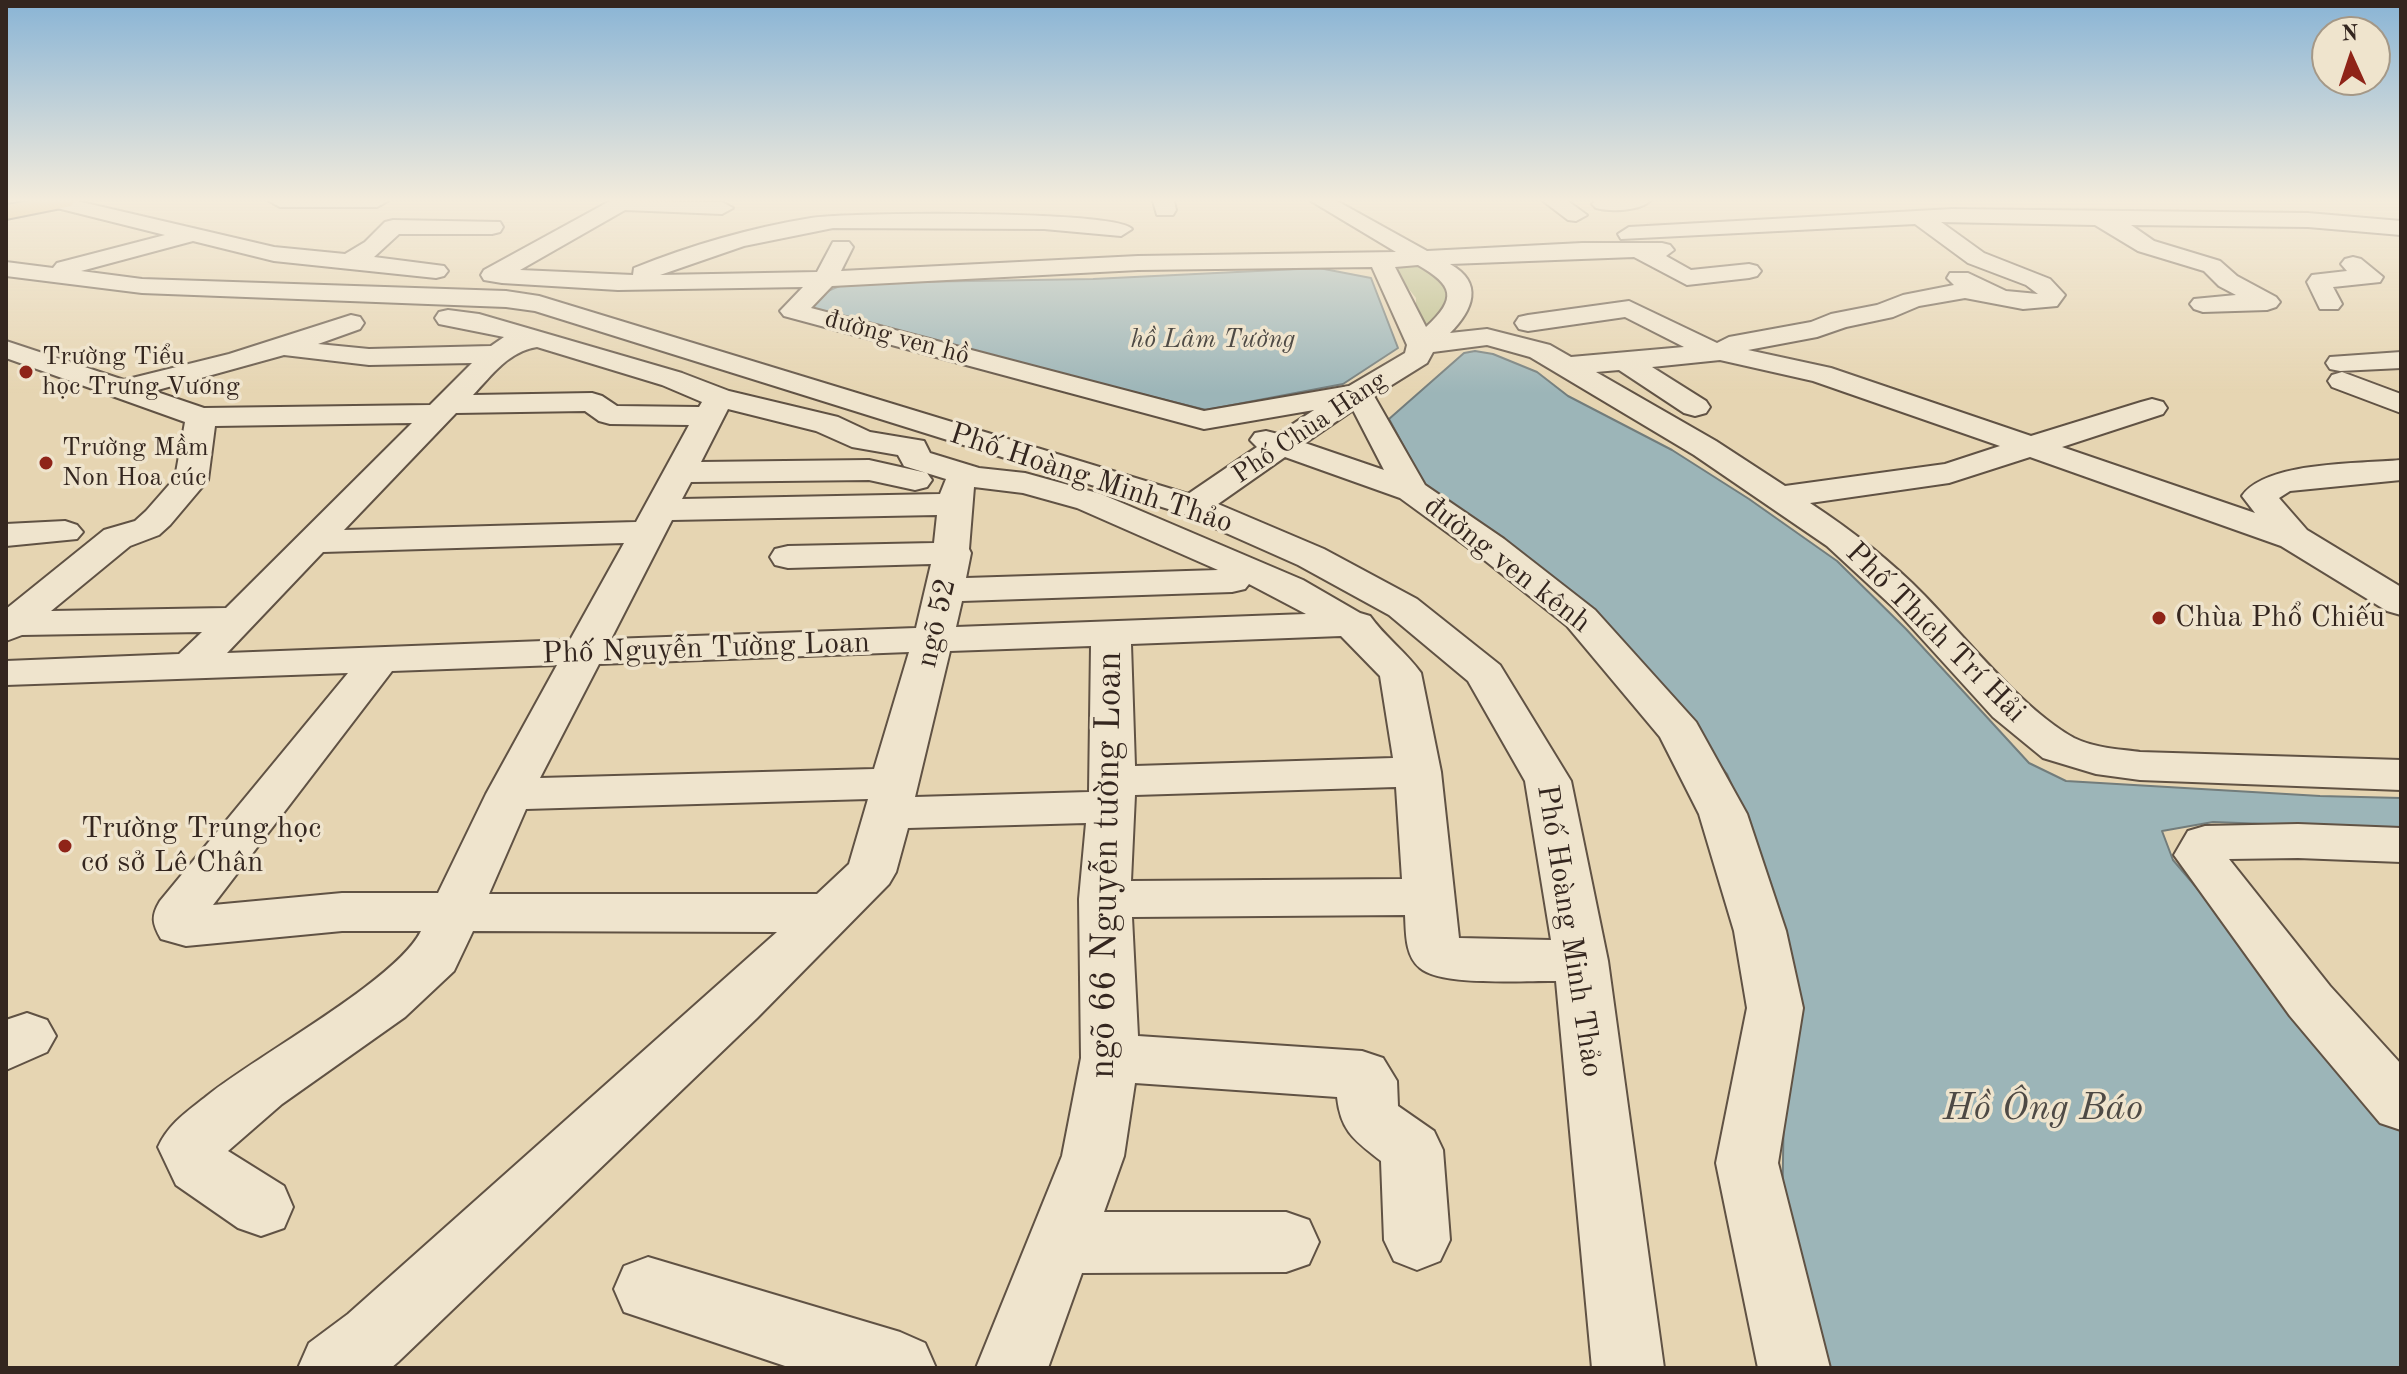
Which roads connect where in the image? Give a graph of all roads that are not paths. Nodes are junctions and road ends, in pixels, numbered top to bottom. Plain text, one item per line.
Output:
1 (74, 265) edge
2 (384, 265) edge
3 (511, 265) edge
4 (661, 265) edge
5 (835, 265) edge
6 (973, 265) edge
7 (1383, 265) edge
8 (1432, 265) edge
9 (1668, 265) edge
10 (1989, 265) edge
11 (2209, 265) edge
12 (2355, 265) edge
13 (6, 269) edge
14 (1749, 271) dead end
15 (1948, 271) dead end
16 (2243, 272) dead end
17 (40, 274) junction
18 (2270, 274) dead end
19 (493, 275) junction
20 (2297, 277) dead end
21 (825, 279) junction
22 (2324, 279) junction
23 (618, 283) junction
24 (1983, 293) junction
25 (2203, 304) dead end
26 (2329, 304) dead end
27 (445, 318) dead end
28 (351, 323) dead end
29 (1528, 323) dead end
30 (539, 339) junction
31 (1421, 345) junction
32 (6, 349) edge
33 (281, 349) junction
34 (1708, 349) junction
35 (497, 354) junction
36 (2401, 360) edge
37 (1627, 363) junction
38 (1569, 366) junction
39 (124, 389) junction
40 (1358, 393) junction
41 (2401, 404) edge
42 (714, 407) junction
43 (1695, 407) dead end
44 (2152, 408) dead end
45 (441, 409) junction
46 (201, 417) junction
47 (1204, 420) junction
48 (1285, 446) junction
49 (2032, 448) junction
50 (2401, 470) edge
51 (681, 472) junction
52 (963, 489) junction
53 (1412, 491) junction
54 (1781, 497) junction
55 (1193, 506) junction
56 (654, 521) junction
57 (65, 532) dead end
58 (6, 535) edge
59 (2294, 538) junction
60 (313, 542) junction
61 (788, 557) dead end
62 (950, 571) junction
63 (1232, 581) dead end
64 (2401, 603) edge
65 (1403, 607) junction
66 (236, 620) junction
67 (8, 625) edge
68 (1352, 625) junction
69 (1111, 633) junction
70 (934, 642) junction
71 (587, 652) junction
72 (380, 660) junction
73 (192, 665) junction
74 (6, 673) edge
75 (1418, 772) junction
76 (2401, 775) edge
77 (509, 794) junction
78 (1112, 794) junction
79 (891, 798) junction
80 (2401, 845) edge
81 (1429, 897) junction
82 (1105, 899) junction
83 (456, 913) junction
84 (826, 913) junction
85 (1581, 961) junction
86 (1110, 1058) junction
87 (2401, 1105) edge
88 (261, 1207) dead end
89 (1417, 1240) dead end
90 (1286, 1242) dead end
91 (1060, 1243) junction
92 (648, 1289) dead end
93 (334, 1368) edge
94 (900, 1368) edge
95 (1012, 1368) edge
96 (1628, 1368) edge
97 (1794, 1368) edge

1 - 17 street
2 - 19 street
3 - 19 street
4 - 23 street
5 - 21 street
6 - 21 street, đường ven hồ
7 - 31 street
8 - 31 street, Phố Chùa Hàng
9 - 14 street
10 - 24 street
11 - 25 street
12 - 22 street
13 - 17 street, Phố Hoàng Minh Thảo
15 - 24 street
16 - 18 street
17 - 55 street, Phố Hoàng Minh Thảo
19 - 23 street
20 - 22 street
21 - 23 street
21 - 47 street, đường ven hồ
22 - 26 street
24 - 34 street
27 - 30 street
28 - 33 street
29 - 34 street
30 - 35 street
30 - 42 street
31 - 38 street, Phố Thích Trí Hải
31 - 40 street, Phố Chùa Hàng
32 - 39 street
33 - 35 street
33 - 39 street
34 - 37 street
34 - 49 street
35 - 45 street
36 - 41 street
37 - 38 street
37 - 43 street
38 - 54 street, Phố Thích Trí Hải
39 - 46 street
40 - 47 street, đường ven hồ
40 - 48 street, Phố Chùa Hàng
40 - 53 street, đường ven kênh
42 - 45 street
42 - 51 street
42 - 52 street
44 - 49 street
45 - 46 street
45 - 60 street
46 - 67 street
47 - 48 street
48 - 53 street
48 - 55 street, Phố Chùa Hàng
49 - 54 street
49 - 59 street
50 - 59 street
51 - 52 street
51 - 56 street
52 - 56 street
52 - 62 street, ngõ 52
52 - 68 street
53 - 97 street, đường ven kênh
54 - 76 street, Phố Thích Trí Hải
55 - 65 street, Phố Hoàng Minh Thảo
56 - 60 street
56 - 71 street
57 - 58 street
59 - 64 street
60 - 66 street
61 - 62 street
62 - 63 street
62 - 70 street, ngõ 52
65 - 68 street, Phố Nguyễn Tường Loan
65 - 85 street, Phố Hoàng Minh Thảo
66 - 67 street
66 - 73 street
68 - 69 street, Phố Nguyễn Tường Loan
68 - 75 street
69 - 70 street, Phố Nguyễn Tường Loan
69 - 78 street, ngõ 66 Nguyễn tường Loan
70 - 71 street, Phố Nguyễn Tường Loan
70 - 79 street, ngõ 52
71 - 72 street, Phố Nguyễn Tường Loan
71 - 77 street
72 - 73 street, Phố Nguyễn Tường Loan
72 - 83 street
73 - 74 street, Phố Nguyễn Tường Loan
75 - 78 street
75 - 81 street
77 - 79 street
77 - 83 street
78 - 79 street
78 - 82 street, ngõ 66 Nguyễn tường Loan
79 - 84 street, ngõ 52
80 - 87 street
81 - 82 street
81 - 85 street
82 - 86 street, ngõ 66 Nguyễn tường Loan
83 - 84 street
83 - 88 street
84 - 93 street, ngõ 52
85 - 96 street, Phố Hoàng Minh Thảo
86 - 89 street
86 - 91 street, ngõ 66 Nguyễn tường Loan
90 - 91 street
91 - 95 street, ngõ 66 Nguyễn tường Loan
92 - 94 street

